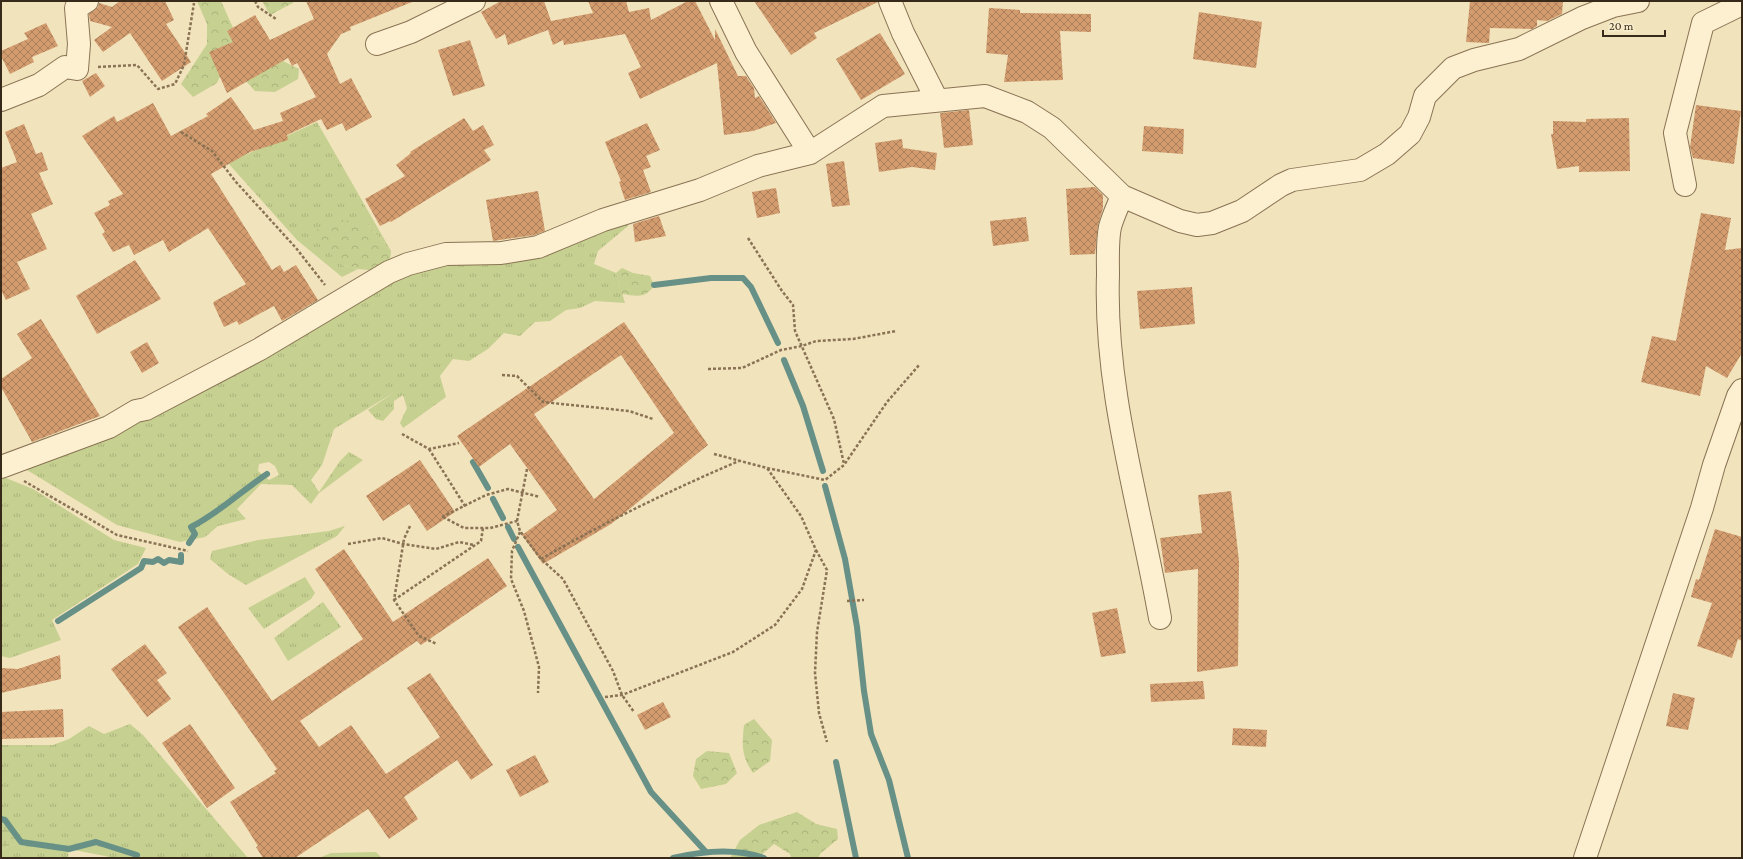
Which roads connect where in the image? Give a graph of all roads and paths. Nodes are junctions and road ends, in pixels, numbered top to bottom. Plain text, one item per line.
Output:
1 (255, 1) edge
2 (474, 1) edge
3 (721, 1) edge
4 (890, 1) edge
5 (1638, 1) edge
6 (1742, 2) edge
7 (79, 3) edge
8 (194, 3) dead end
9 (1581, 10) edge
10 (276, 19) dead end
11 (377, 44) dead end
12 (77, 69) junction
13 (1, 100) edge
14 (937, 100) junction
15 (181, 132) dead end
16 (810, 153) junction
17 (1685, 185) dead end
18 (1122, 196) junction
19 (748, 238) dead end
20 (338, 301) junction
21 (896, 330) dead end
22 (802, 346) junction
23 (920, 364) dead end
24 (708, 368) dead end
25 (502, 375) dead end
26 (1742, 390) edge
27 (653, 419) dead end
28 (402, 434) dead end
29 (460, 443) dead end
30 (429, 449) junction
31 (714, 454) dead end
32 (739, 460) junction
33 (844, 465) junction
34 (767, 468) junction
35 (527, 469) dead end
36 (10, 472) edge
37 (524, 494) junction
38 (540, 497) dead end
39 (465, 506) junction
40 (517, 521) junction
41 (410, 526) dead end
42 (483, 528) junction
43 (520, 531) junction
44 (348, 544) dead end
45 (402, 544) junction
46 (474, 545) junction
47 (816, 550) junction
48 (188, 551) dead end
49 (541, 559) junction
50 (394, 600) junction
51 (864, 600) dead end
52 (847, 601) dead end
53 (1160, 618) dead end
54 (437, 644) dead end
55 (538, 693) dead end
56 (622, 695) junction
57 (604, 697) dead end
58 (634, 712) dead end
59 (827, 742) dead end
60 (1585, 858) edge

1 - 10 path
2 - 11 street
3 - 16 street
4 - 14 street
5 - 9 street
6 - 17 street
7 - 12 street
8 - 12 path
9 - 18 street
12 - 13 street
14 - 16 street
14 - 18 street
15 - 20 path
16 - 20 street
18 - 53 street
19 - 22 path
20 - 36 street
21 - 22 path
22 - 24 path
22 - 33 path
23 - 33 path
25 - 27 path
26 - 60 street
28 - 30 path
29 - 30 path
30 - 39 path
31 - 32 path
32 - 34 path
32 - 49 path
33 - 34 path
34 - 47 path
35 - 37 path
36 - 48 path
37 - 38 path
37 - 39 path
37 - 40 path
39 - 42 path
40 - 42 path
40 - 43 path
41 - 45 path
42 - 46 path
43 - 49 path
43 - 55 path
44 - 45 path
45 - 46 path
45 - 50 path
46 - 50 path
47 - 56 path
47 - 59 path
49 - 56 path
50 - 54 path
51 - 52 path
56 - 57 path
56 - 58 path

